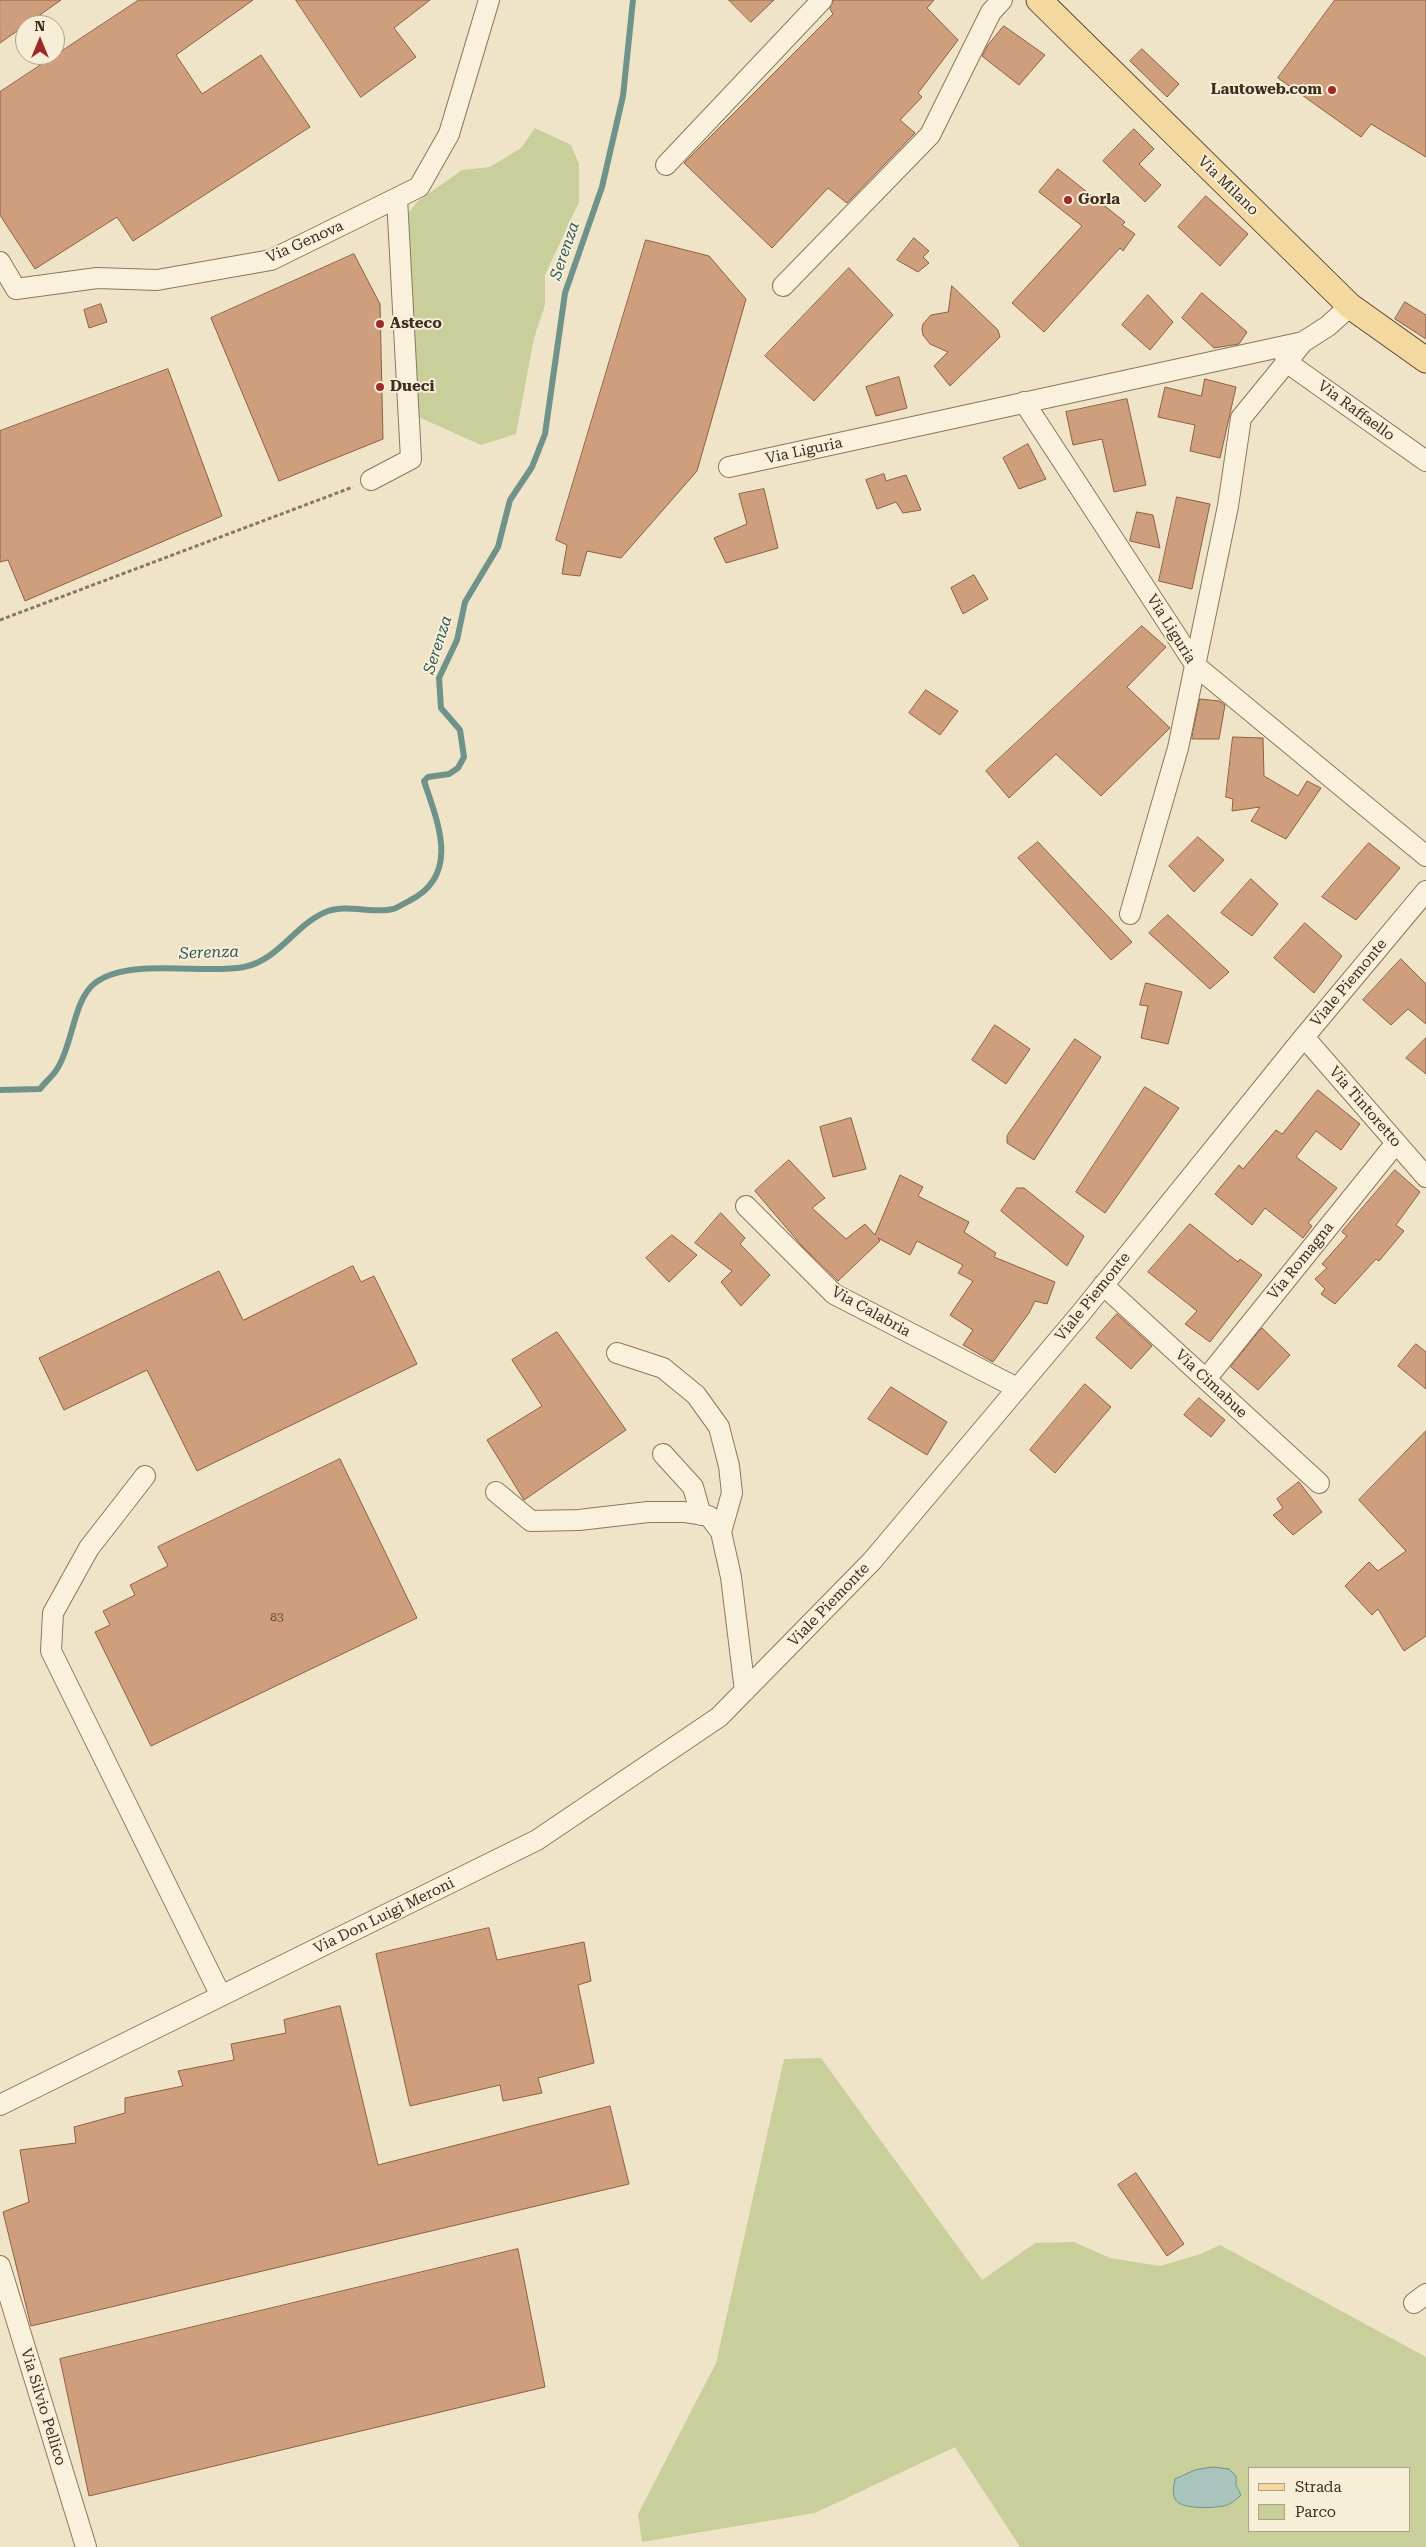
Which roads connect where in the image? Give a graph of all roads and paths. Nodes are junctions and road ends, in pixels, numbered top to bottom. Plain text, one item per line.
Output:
1 (489, 0) edge
2 (822, 0) edge
3 (1002, 0) edge
4 (1039, 0) edge
5 (666, 164) dead end
6 (397, 198) junction
7 (0, 262) edge
8 (783, 286) dead end
9 (1350, 306) junction
10 (1303, 342) junction
11 (1426, 360) edge
12 (1285, 361) junction
13 (1024, 402) junction
14 (1426, 461) edge
15 (730, 467) dead end
16 (371, 480) joint
17 (0, 620) edge
18 (1196, 666) junction
19 (1426, 856) edge
20 (1426, 891) edge
21 (1130, 914) dead end
22 (1304, 1037) junction
23 (1396, 1143) junction
24 (1426, 1177) edge
25 (746, 1206) dead end
26 (1104, 1284) junction
27 (617, 1353) dead end
28 (1206, 1379) junction
29 (1018, 1388) junction
30 (663, 1454) dead end
31 (145, 1476) dead end
32 (1319, 1483) dead end
33 (496, 1492) dead end
34 (701, 1515) junction
35 (721, 1532) junction
36 (746, 1691) junction
37 (221, 1996) junction
38 (0, 2105) edge
39 (0, 2266) edge
40 (86, 2547) edge

1 - 6 street, Via Genova
2 - 5 street
3 - 8 street
4 - 9 main road, Via Milano
6 - 7 street, Via Genova
6 - 16 street
9 - 10 street, Via Liguria
9 - 11 main road, Via Milano
10 - 12 street
10 - 13 street, Via Liguria
12 - 14 street, Via Raffaello
12 - 18 street
13 - 15 street, Via Liguria
13 - 18 street, Via Liguria
16 - 17 path
18 - 19 street
18 - 21 street, Via Liguria
20 - 22 street, Viale Piemonte
22 - 23 street, Via Tintoretto
22 - 26 street, Viale Piemonte
23 - 24 street, Via Tintoretto
23 - 28 street, Via Romagna
25 - 29 street, Via Calabria
26 - 28 street, Via Cimabue
26 - 29 street, Viale Piemonte
27 - 35 street
28 - 32 street, Via Cimabue
29 - 36 street, Viale Piemonte
30 - 34 street
31 - 37 street
33 - 34 street
34 - 35 street
35 - 36 street
36 - 37 street, Via Don Luigi Meroni
37 - 38 street, Via Don Luigi Meroni
39 - 40 street, Via Silvio Pellico

